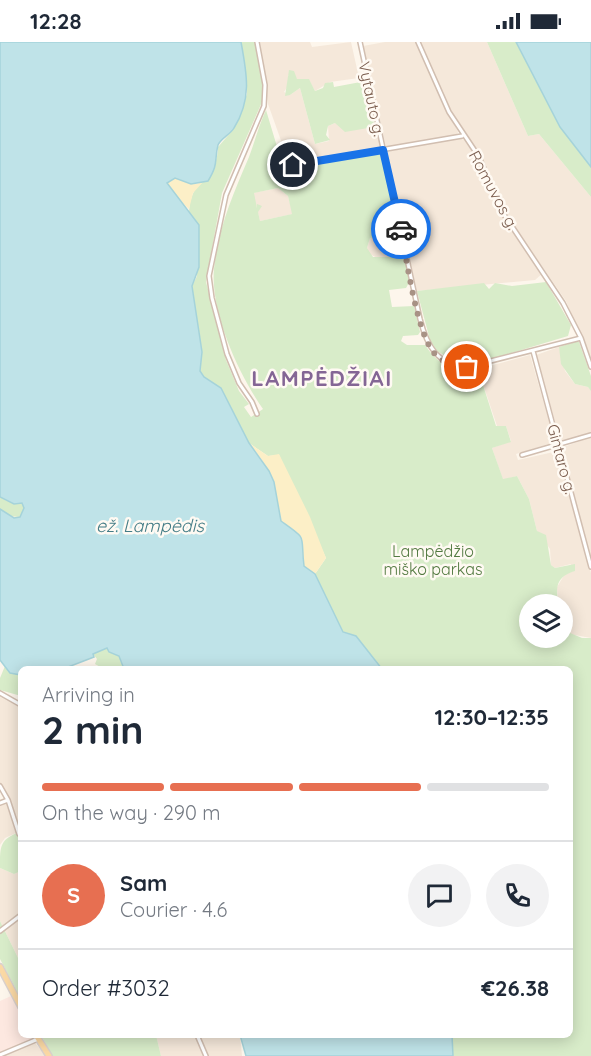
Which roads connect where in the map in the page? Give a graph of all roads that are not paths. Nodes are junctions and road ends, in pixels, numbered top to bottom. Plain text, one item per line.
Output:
1 (257, 42) edge
2 (360, 42) edge
3 (418, 42) edge
4 (264, 106) junction
5 (269, 111) dead end
6 (462, 136) junction
7 (383, 150) junction
8 (293, 165) dead end
9 (581, 338) junction
10 (533, 351) junction
11 (591, 367) edge
12 (257, 414) dead end
13 (591, 435) edge
14 (558, 445) junction
15 (522, 455) dead end
16 (591, 567) edge
17 (0, 693) edge
18 (18, 703) edge
19 (0, 786) edge
20 (8, 800) junction
21 (0, 803) edge
22 (18, 831) edge
23 (18, 917) edge
24 (0, 931) edge
25 (0, 967) edge
26 (18, 1001) edge
27 (35, 1038) edge
28 (38, 1038) edge
29 (198, 1038) edge
30 (0, 1055) edge
31 (49, 1056) edge
32 (206, 1056) edge

1 - 4 street
2 - 7 street, Vytauto g.
3 - 6 street, Romuvos g.
4 - 5 street
4 - 12 street
6 - 7 street
6 - 9 street, Romuvos g.
7 - 8 street
7 - 10 street, Vytauto g.
9 - 10 street, Vytauto g.
9 - 11 street, Romuvos g.
10 - 14 street, Gintaro g.
13 - 14 street
14 - 15 street
14 - 16 street, Gintaro g.
17 - 18 street
19 - 20 street
20 - 21 street
20 - 22 street
23 - 24 street
25 - 26 main road
27 - 30 street
28 - 31 main road
29 - 32 street

